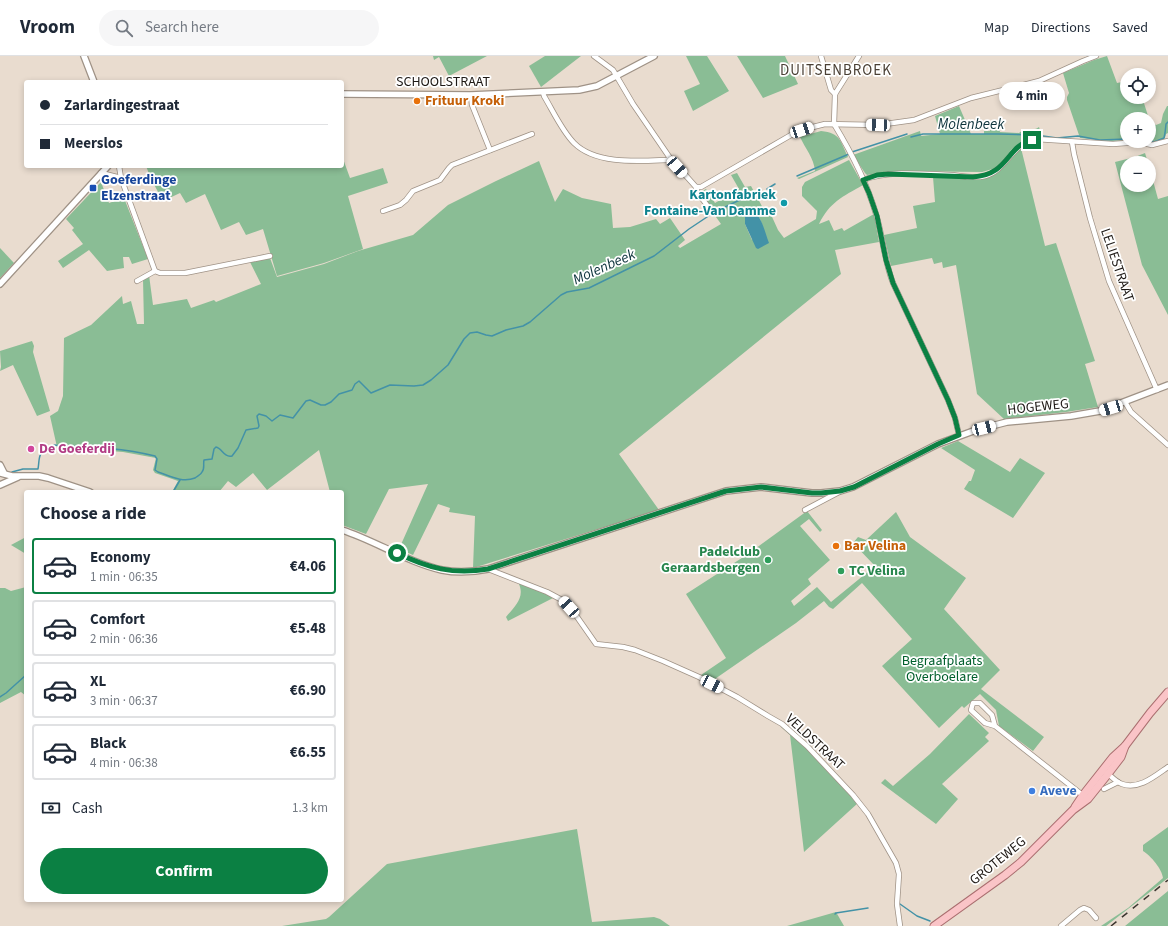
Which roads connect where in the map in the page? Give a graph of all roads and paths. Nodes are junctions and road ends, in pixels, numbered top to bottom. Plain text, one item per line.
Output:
1 (84, 56) edge
2 (594, 56) edge
3 (654, 56) edge
4 (821, 56) edge
5 (859, 56) edge
6 (1096, 56) edge
7 (616, 76) junction
8 (93, 80) edge
9 (543, 92) junction
10 (344, 94) edge
11 (835, 94) junction
12 (471, 95) junction
13 (834, 124) junction
14 (532, 134) dead end
15 (1168, 141) edge
16 (1072, 142) junction
17 (490, 150) junction
18 (670, 158) junction
19 (106, 168) edge
20 (119, 168) edge
21 (101, 173) junction
22 (121, 178) junction
23 (863, 180) junction
24 (696, 187) junction
25 (383, 211) dead end
26 (712, 213) dead end
27 (270, 256) dead end
28 (154, 271) junction
29 (137, 281) dead end
30 (0, 284) edge
31 (1168, 385) edge
32 (1157, 390) junction
33 (1125, 402) junction
34 (959, 435) junction
35 (1168, 445) edge
36 (0, 465) edge
37 (3, 474) edge
38 (20, 477) junction
39 (2, 484) edge
40 (84, 490) edge
41 (840, 491) junction
42 (805, 510) dead end
43 (344, 531) edge
44 (488, 569) junction
45 (1168, 692) edge
46 (995, 726) junction
47 (1168, 767) edge
48 (1106, 772) junction
49 (1118, 782) junction
50 (1104, 789) dead end
51 (1085, 797) junction
52 (1096, 918) dead end
53 (941, 924) edge
54 (900, 926) edge
55 (934, 926) edge
56 (1061, 926) edge

1 - 8 street
2 - 7 street
3 - 7 street, SCHOOLSTRAAT
4 - 11 street
5 - 11 street
6 - 13 street
7 - 9 street, SCHOOLSTRAAT
7 - 18 street
9 - 12 street, SCHOOLSTRAAT
9 - 18 street
10 - 12 street, SCHOOLSTRAAT
11 - 13 street
12 - 17 street
13 - 23 street
13 - 24 street
14 - 17 street
15 - 16 street
16 - 23 street
16 - 32 street, LELIESTRAAT
17 - 25 street
18 - 24 street
19 - 21 street
20 - 22 street
21 - 22 street
21 - 30 street
22 - 28 street
23 - 34 street
24 - 26 street
27 - 28 street
28 - 29 street
31 - 32 street, HOGEWEG
32 - 33 street, HOGEWEG
33 - 34 street, HOGEWEG
33 - 35 street
34 - 41 street, HOGEWEG
36 - 37 street
37 - 38 street
37 - 39 street
38 - 39 street
38 - 40 street
41 - 42 street, HOGEWEG
41 - 44 street
43 - 44 street
44 - 54 street, VELDSTRAAT
45 - 48 main road, GROTEWEG
46 - 46 street
46 - 51 street
47 - 49 street
48 - 49 street
48 - 51 main road, GROTEWEG
49 - 50 street
51 - 53 main road, GROTEWEG
52 - 56 street
53 - 55 main road, GROTEWEG

